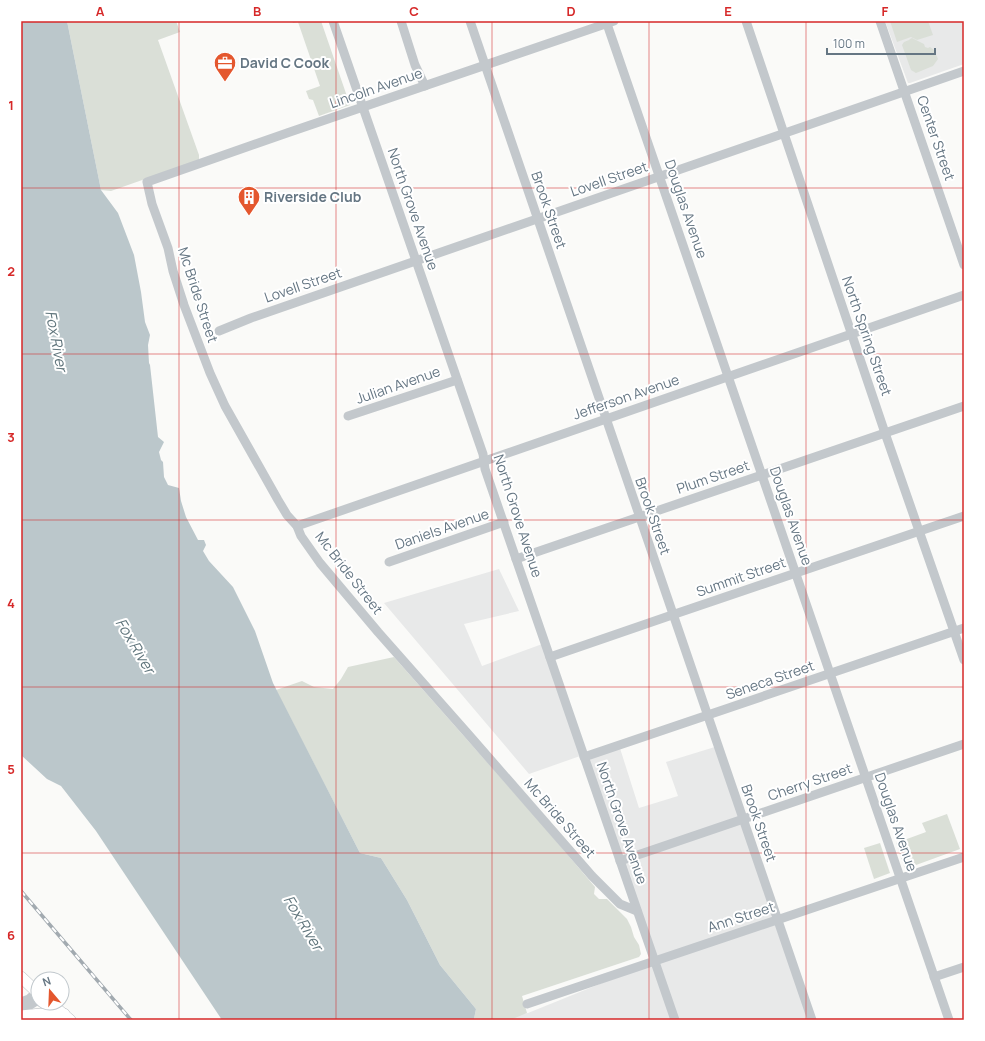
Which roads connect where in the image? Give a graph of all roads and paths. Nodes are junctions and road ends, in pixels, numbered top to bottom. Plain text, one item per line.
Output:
1 (333, 21) edge
2 (401, 21) edge
3 (470, 21) edge
4 (746, 21) edge
5 (880, 21) edge
6 (609, 22) edge
7 (485, 65) junction
8 (964, 71) edge
9 (425, 86) junction
10 (905, 92) junction
11 (362, 107) junction
12 (784, 133) junction
13 (660, 177) junction
14 (147, 182) joint
15 (537, 219) junction
16 (416, 261) junction
17 (964, 265) edge
18 (964, 295) edge
19 (219, 331) dead end
20 (852, 334) junction
21 (728, 377) junction
22 (457, 380) junction
23 (964, 406) edge
24 (348, 416) dead end
25 (605, 419) junction
26 (885, 433) junction
27 (484, 461) junction
28 (762, 475) junction
29 (964, 516) edge
30 (639, 517) junction
31 (504, 522) junction
32 (297, 526) junction
33 (920, 531) junction
34 (516, 559) junction
35 (389, 562) dead end
36 (796, 573) junction
37 (672, 615) junction
38 (964, 628) edge
39 (954, 632) junction
40 (550, 657) junction
41 (964, 660) edge
42 (830, 674) junction
43 (708, 716) junction
44 (964, 744) edge
45 (584, 757) junction
46 (866, 777) junction
47 (743, 820) junction
48 (964, 857) edge
49 (620, 861) junction
50 (901, 879) junction
51 (637, 911) junction
52 (777, 920) junction
53 (654, 962) junction
54 (964, 966) edge
55 (21, 977) edge
56 (934, 977) junction
57 (30, 987) edge
58 (30, 1003) edge
59 (527, 1004) dead end
60 (21, 1011) edge
61 (21, 1016) edge
62 (67, 1017) edge
63 (810, 1019) edge
64 (674, 1020) edge
65 (949, 1020) edge

1 - 11 street, North Grove Avenue
2 - 9 street
3 - 7 street, Brook Street
4 - 12 street, North Spring Street
5 - 10 street, Center Street
6 - 7 street, Lincoln Avenue
6 - 13 street, Douglas Avenue
7 - 9 street, Lincoln Avenue
7 - 15 street, Brook Street
8 - 10 street, Lovell Street
9 - 11 street, Lincoln Avenue
10 - 12 street, Lovell Street
10 - 17 street, Center Street
11 - 14 street, Lincoln Avenue
11 - 16 street, North Grove Avenue
12 - 13 street, Lovell Street
12 - 20 street, North Spring Street
13 - 15 street, Lovell Street
13 - 21 street, Douglas Avenue
14 - 32 street, Mc Bride Street
15 - 16 street, Lovell Street
15 - 25 street, Brook Street
16 - 19 street, Lovell Street
16 - 22 street, North Grove Avenue
18 - 20 street, Jefferson Avenue
20 - 21 street, Jefferson Avenue
20 - 26 street, North Spring Street
21 - 25 street, Jefferson Avenue
21 - 28 street, Douglas Avenue
22 - 24 street, Julian Avenue
22 - 27 street, North Grove Avenue
23 - 26 street, Plum Street
25 - 27 street, Jefferson Avenue
25 - 30 street, Brook Street
26 - 28 street, Plum Street
26 - 33 street, North Spring Street
27 - 31 street, North Grove Avenue
27 - 32 street, Jefferson Avenue
28 - 30 street, Plum Street
28 - 36 street, Douglas Avenue
29 - 33 street, Summit Street
30 - 34 street, Plum Street
30 - 37 street, Brook Street
31 - 34 street, North Grove Avenue
31 - 35 street, Daniels Avenue
32 - 51 street, Mc Bride Street
33 - 36 street, Summit Street
33 - 39 street, North Spring Street
34 - 40 street, North Grove Avenue
36 - 37 street, Summit Street
36 - 42 street, Douglas Avenue
37 - 40 street, Summit Street
37 - 43 street, Brook Street
38 - 39 street, Seneca Street
39 - 41 street, North Spring Street
39 - 42 street, Seneca Street
40 - 45 street, North Grove Avenue
42 - 43 street, Seneca Street
42 - 46 street, Douglas Avenue
43 - 45 street, Seneca Street
43 - 47 street, Brook Street
44 - 46 street, Cherry Street
45 - 49 street, North Grove Avenue
46 - 47 street, Cherry Street
46 - 50 street, Douglas Avenue
47 - 49 street, Cherry Street
47 - 52 street, Brook Street
48 - 50 street, Ann Street
49 - 51 street, North Grove Avenue
50 - 52 street, Ann Street
50 - 56 street, Douglas Avenue
51 - 53 street, North Grove Avenue
52 - 53 street, Ann Street
52 - 63 street, Brook Street
53 - 59 street, Ann Street
53 - 64 street, North Grove Avenue
54 - 56 street
55 - 57 main road
56 - 65 street, Douglas Avenue
58 - 60 street
61 - 62 main road

